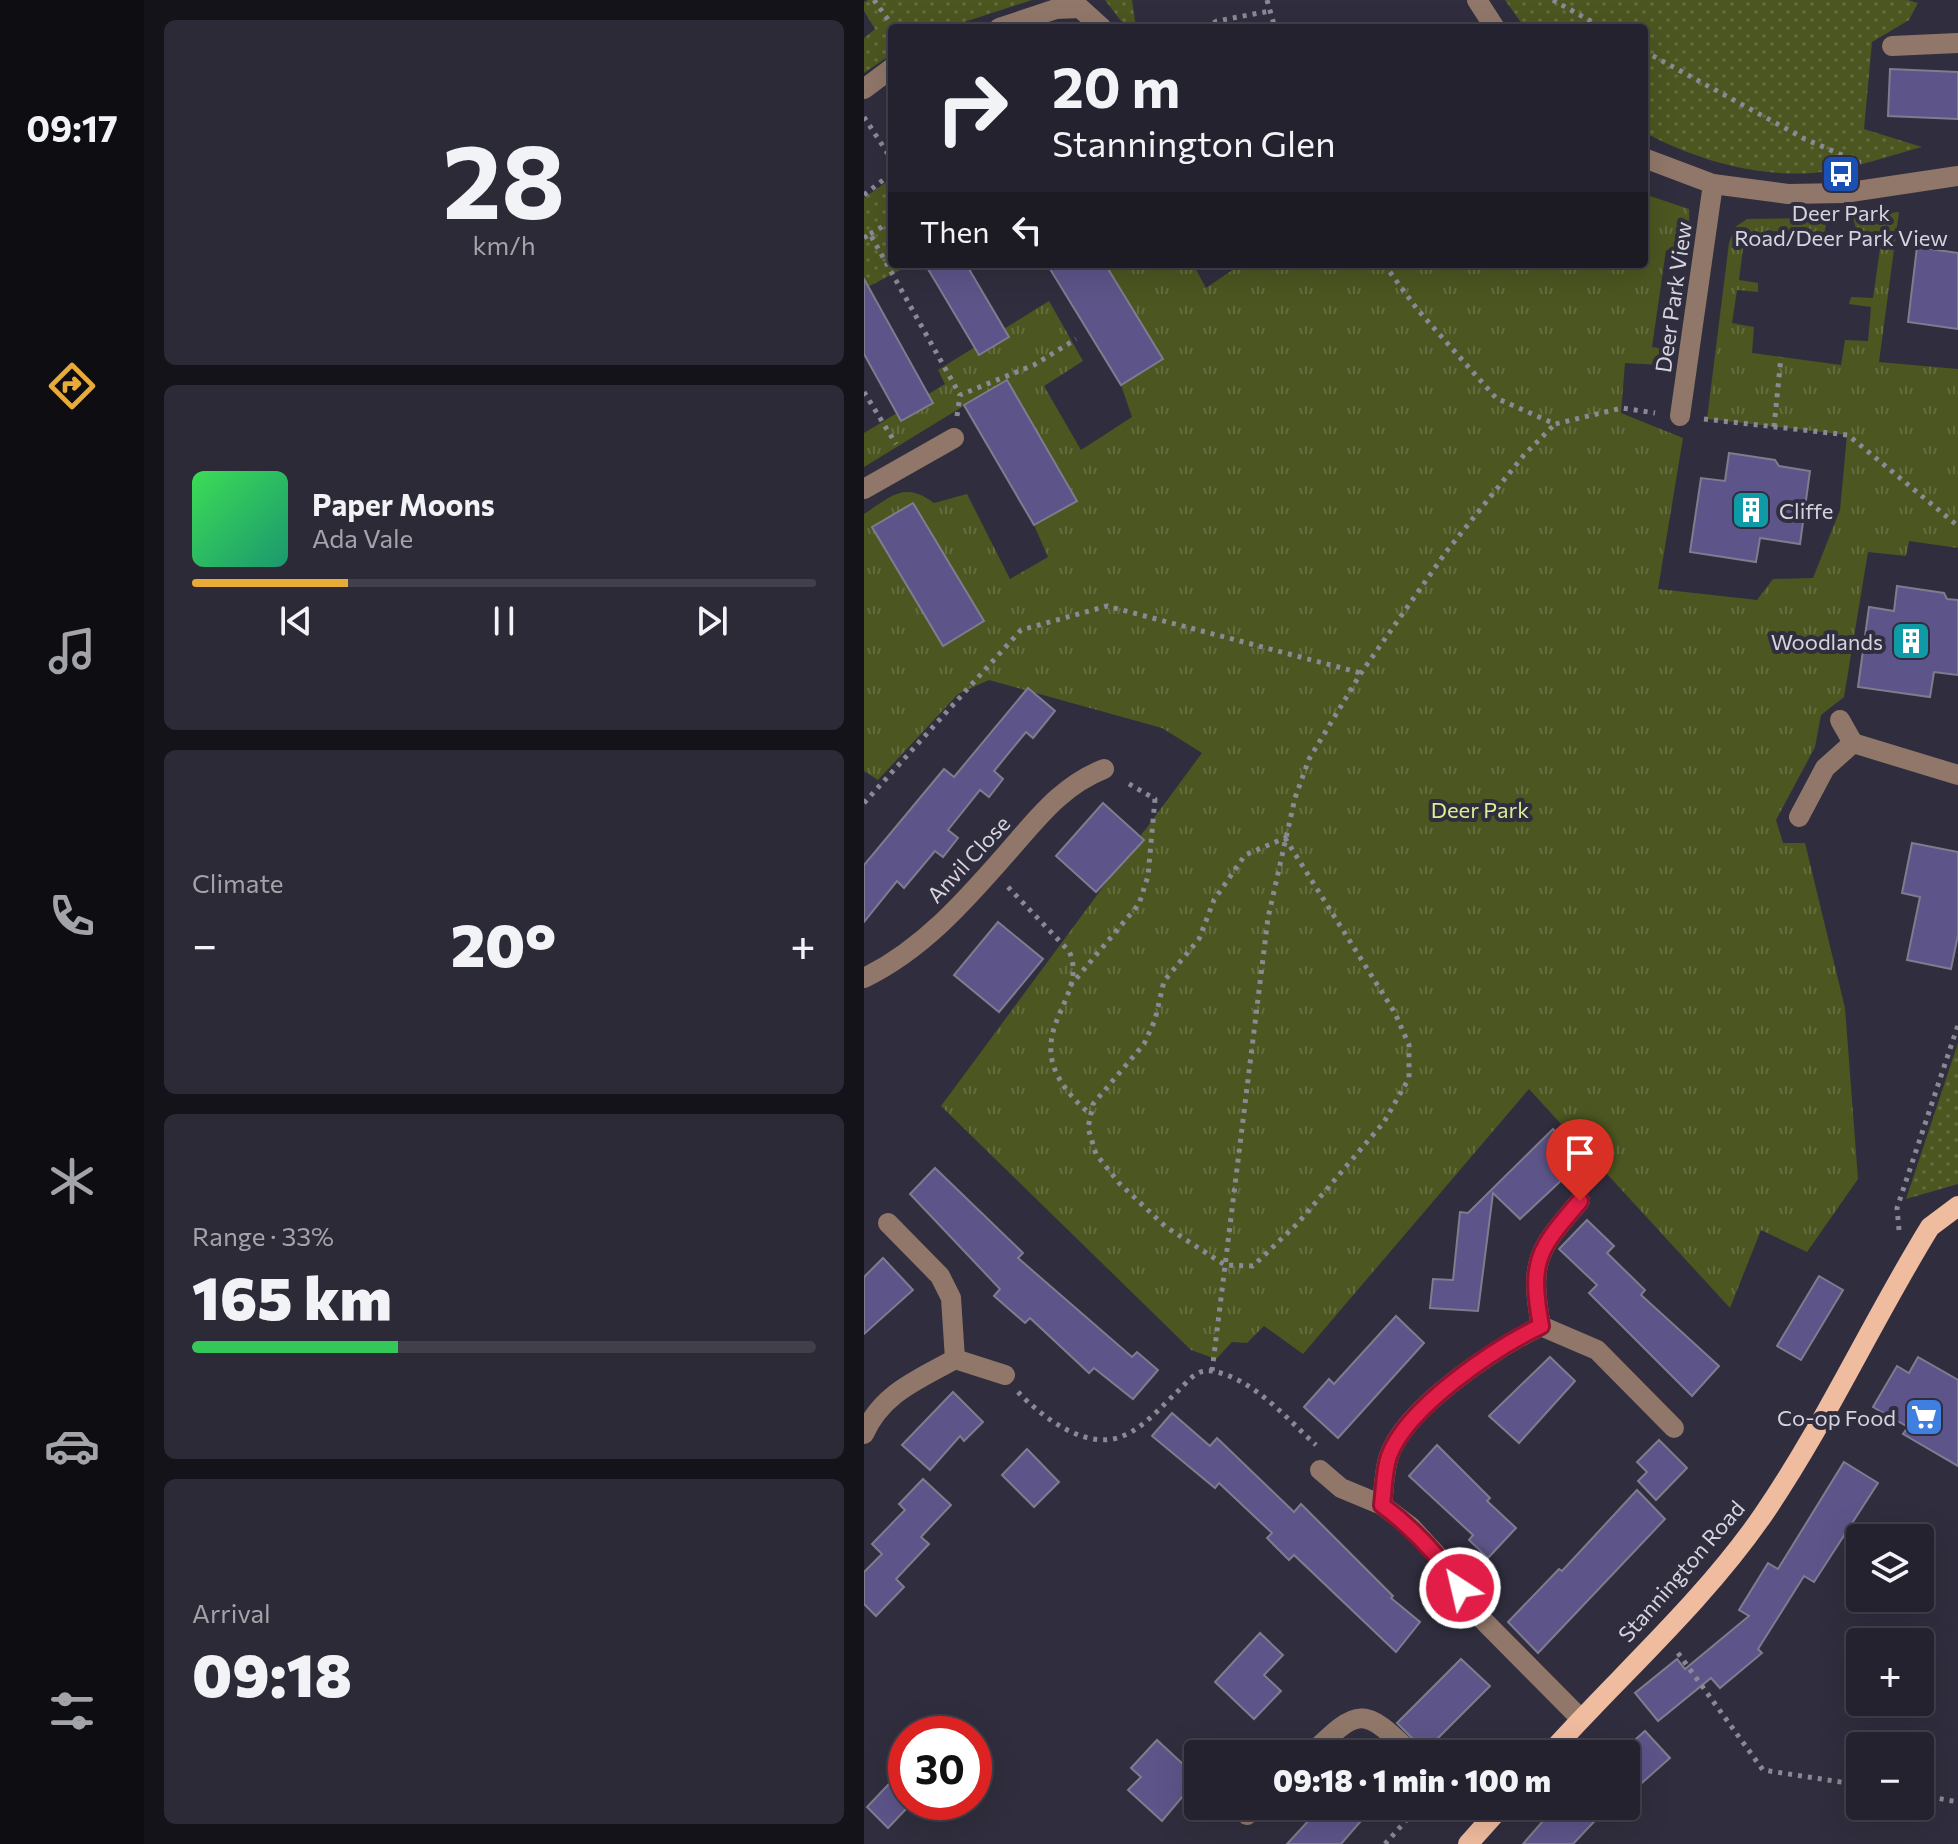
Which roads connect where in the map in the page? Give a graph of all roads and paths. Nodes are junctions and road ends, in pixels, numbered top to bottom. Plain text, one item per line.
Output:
1 (874, 0) edge
2 (1267, 0) edge
3 (1477, 0) edge
4 (1553, 0) edge
5 (1270, 11) junction
6 (891, 24) edge
7 (1011, 24) edge
8 (1098, 24) edge
9 (1212, 24) edge
10 (1274, 24) edge
11 (1492, 24) edge
12 (1596, 24) edge
13 (1958, 43) edge
14 (1892, 46) dead end
15 (1648, 53) edge
16 (888, 71) edge
17 (864, 89) edge
18 (864, 117) edge
19 (888, 154) edge
20 (1648, 160) edge
21 (888, 176) edge
22 (1958, 176) edge
23 (1903, 183) junction
24 (1713, 184) junction
25 (864, 195) edge
26 (888, 223) edge
27 (870, 234) junction
28 (864, 238) edge
29 (888, 266) edge
30 (889, 268) edge
31 (1076, 339) dead end
32 (1781, 357) dead end
33 (864, 392) edge
34 (960, 395) junction
35 (1680, 416) dead end
36 (1555, 424) dead end
37 (1774, 427) dead end
38 (954, 438) joint
39 (909, 465) junction
40 (864, 489) edge
41 (1361, 673) junction
42 (1840, 720) dead end
43 (1853, 743) junction
44 (1104, 769) joint
45 (1958, 775) edge
46 (864, 803) edge
47 (1799, 817) dead end
48 (1285, 838) junction
49 (992, 870) junction
50 (864, 978) edge
51 (1069, 987) junction
52 (1958, 1025) edge
53 (1090, 1115) junction
54 (1580, 1201) dead end
55 (1958, 1206) edge
56 (888, 1223) dead end
57 (1225, 1265) junction
58 (1903, 1271) junction
59 (1541, 1326) junction
60 (955, 1359) junction
61 (1212, 1371) junction
62 (1005, 1375) joint
63 (1674, 1428) dead end
64 (864, 1434) edge
65 (1320, 1470) joint
66 (1382, 1505) junction
67 (1662, 1632) junction
68 (1581, 1719) junction
69 (1325, 1740) edge
70 (1398, 1740) edge
71 (1562, 1740) edge
72 (1846, 1783) edge
73 (1934, 1798) edge
74 (1958, 1802) edge
75 (1406, 1820) edge
76 (1490, 1820) edge
77 (1385, 1844) edge
78 (1468, 1844) edge

1 - 6 path
2 - 5 path
3 - 11 street
4 - 12 path
5 - 9 path
5 - 10 path
7 - 8 street
13 - 14 street
15 - 23 path
16 - 17 street
18 - 19 path
20 - 24 street
21 - 25 path
22 - 23 street
23 - 24 street
24 - 35 street, Deer Park View
26 - 27 path
27 - 28 path
27 - 29 path
30 - 34 path
31 - 34 path
32 - 37 path
33 - 39 path
34 - 38 path
36 - 41 path
38 - 39 street
39 - 40 street
41 - 46 path
41 - 48 path
42 - 43 street
43 - 45 street
43 - 47 street
44 - 49 street, Anvil Close
44 - 51 path
48 - 53 path
48 - 57 path
48 - 57 path
49 - 50 street, Anvil Close
49 - 51 path
51 - 53 path
52 - 58 path
53 - 57 path
54 - 59 street
55 - 58 main road, Stannington Road
56 - 60 street
57 - 61 path
58 - 67 main road, Stannington Road
59 - 63 street
59 - 66 street
60 - 62 street
60 - 64 street
61 - 62 path
61 - 65 path
65 - 66 street
66 - 68 street
67 - 68 main road, Stannington Road
67 - 72 path
68 - 71 main road, Stannington Road
69 - 70 street
73 - 74 path
75 - 77 path
76 - 78 main road

